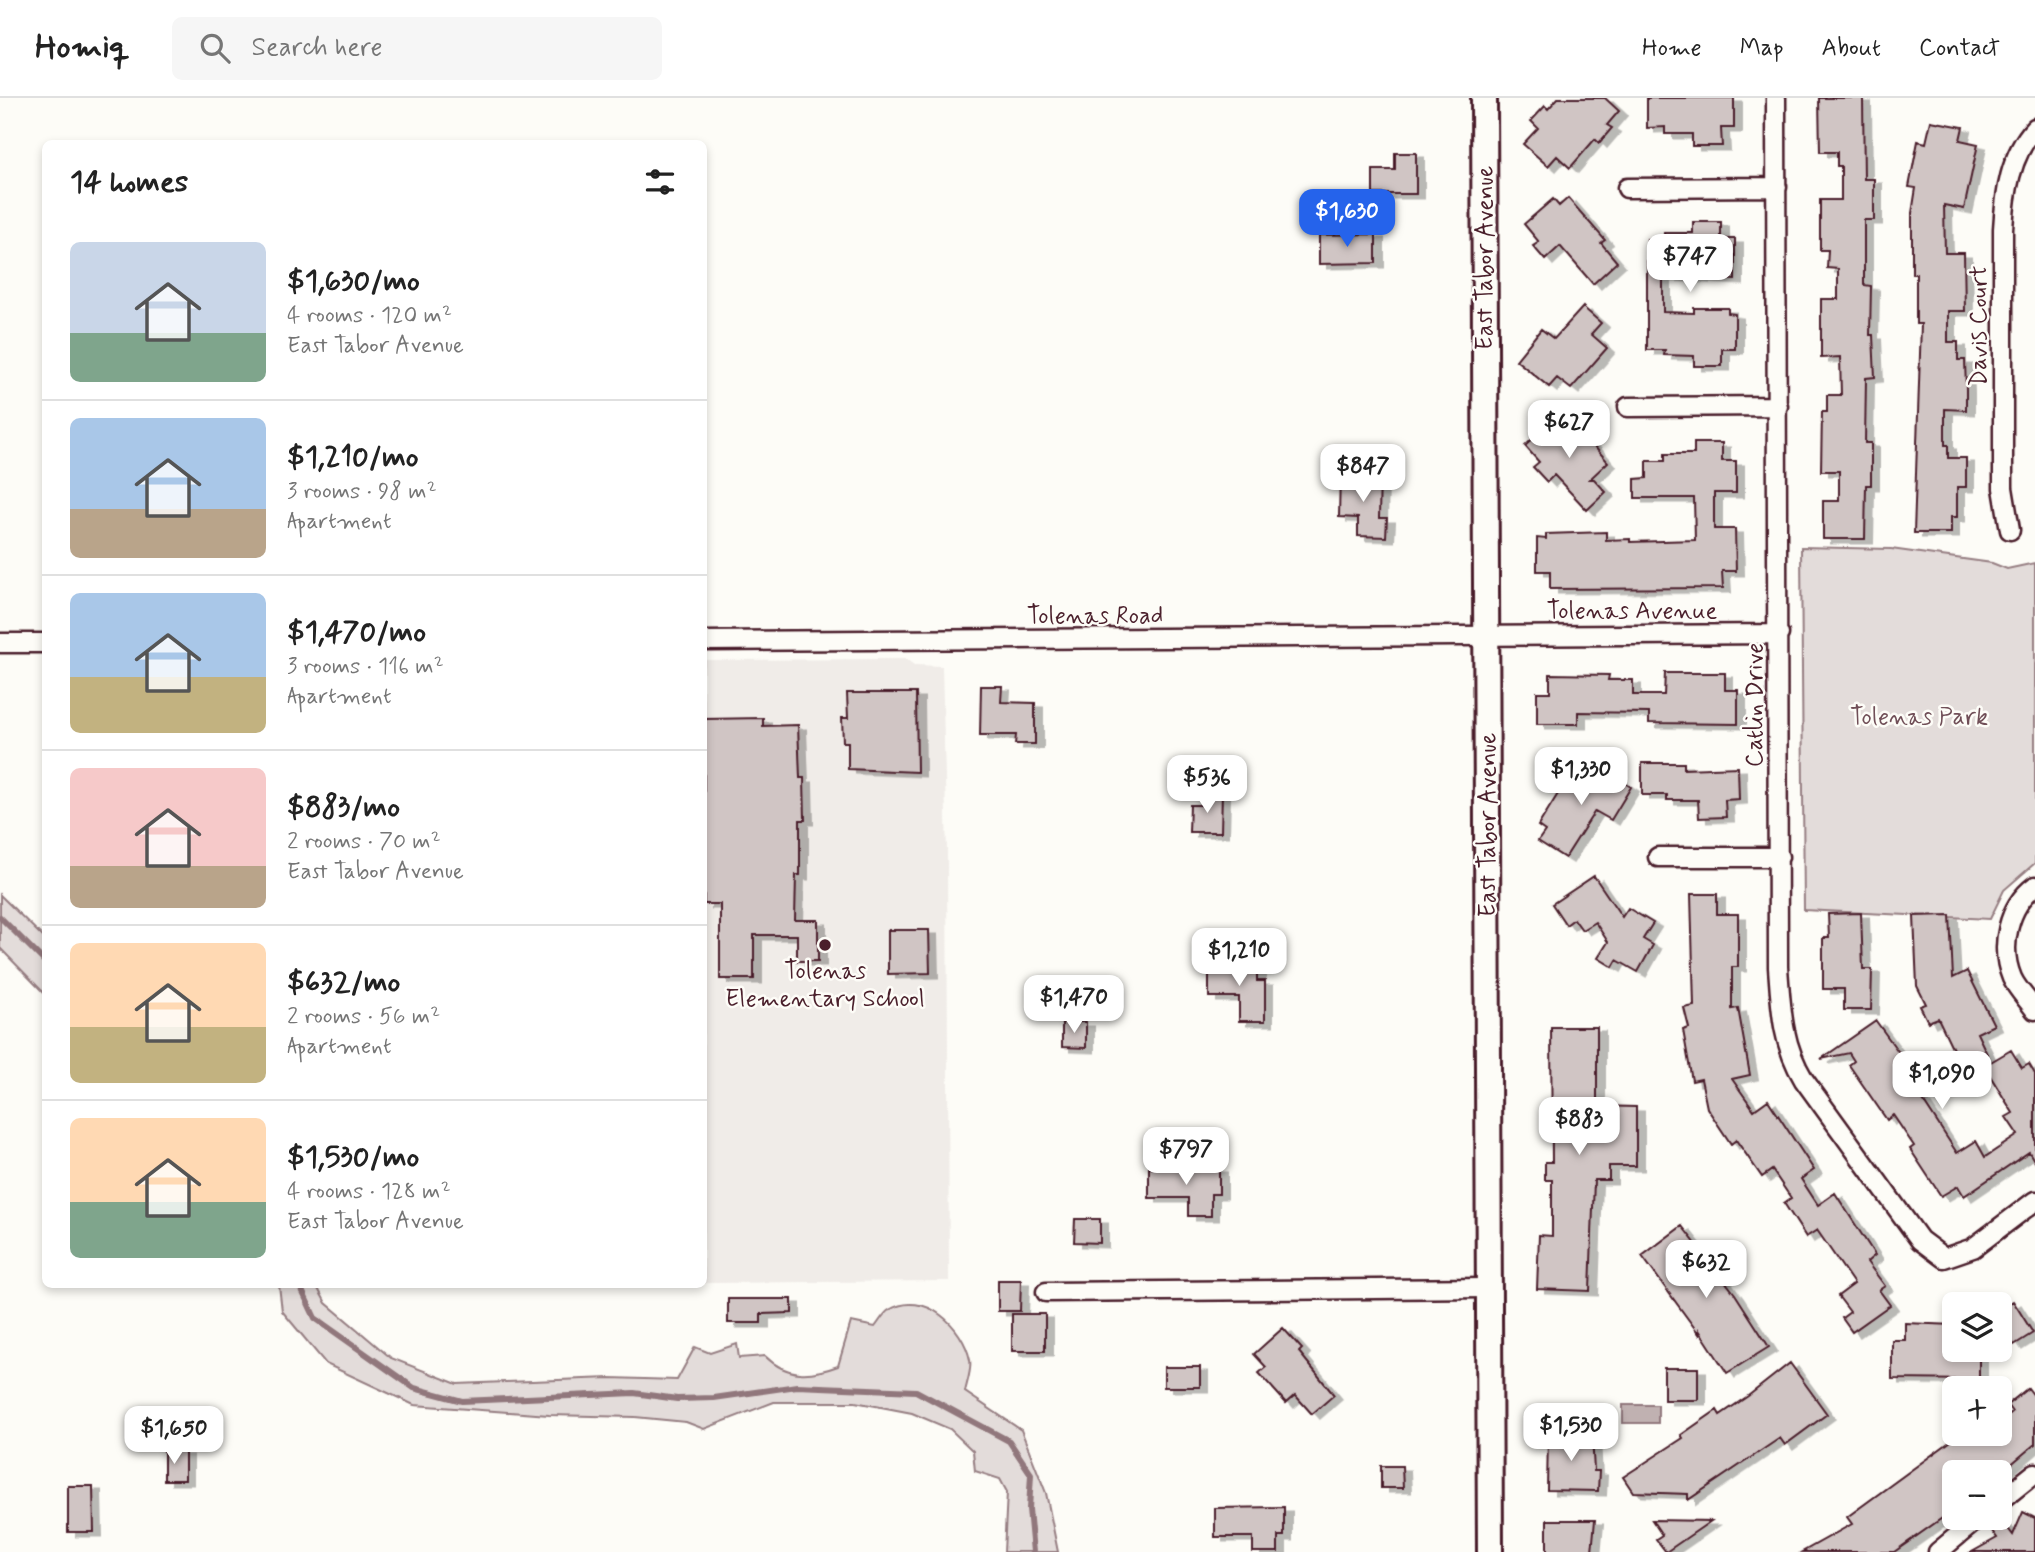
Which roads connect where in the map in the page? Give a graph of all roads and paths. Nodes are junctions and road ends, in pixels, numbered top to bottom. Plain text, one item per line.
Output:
1 (1484, 98) edge
2 (1776, 98) edge
3 (2035, 128) edge
4 (1777, 187) junction
5 (1627, 188) dead end
6 (1778, 406) junction
7 (1628, 407) dead end
8 (2010, 530) dead end
9 (1486, 634) junction
10 (1779, 634) junction
11 (707, 641) edge
12 (0, 643) edge
13 (42, 643) edge
14 (1779, 856) junction
15 (1658, 857) dead end
16 (2035, 886) edge
17 (2035, 1010) edge
18 (2035, 1201) edge
19 (1488, 1288) junction
20 (1046, 1292) dead end
21 (2035, 1473) edge
22 (2012, 1491) edge
23 (1964, 1530) edge
24 (1490, 1552) edge
25 (1938, 1552) edge

1 - 9 main road, East Tabor Avenue
2 - 4 street, Catlin Drive
3 - 8 street, Davis Court
4 - 5 street
4 - 6 street, Catlin Drive
6 - 7 street
6 - 10 street, Catlin Drive
9 - 10 street, Tolenas Avenue
9 - 11 street, Tolenas Road
9 - 19 main road, East Tabor Avenue
10 - 14 street, Catlin Drive
12 - 13 street
14 - 15 street
14 - 18 street, Catlin Drive
16 - 17 street
19 - 20 street
19 - 24 main road, East Tabor Avenue
21 - 22 street
23 - 25 street

